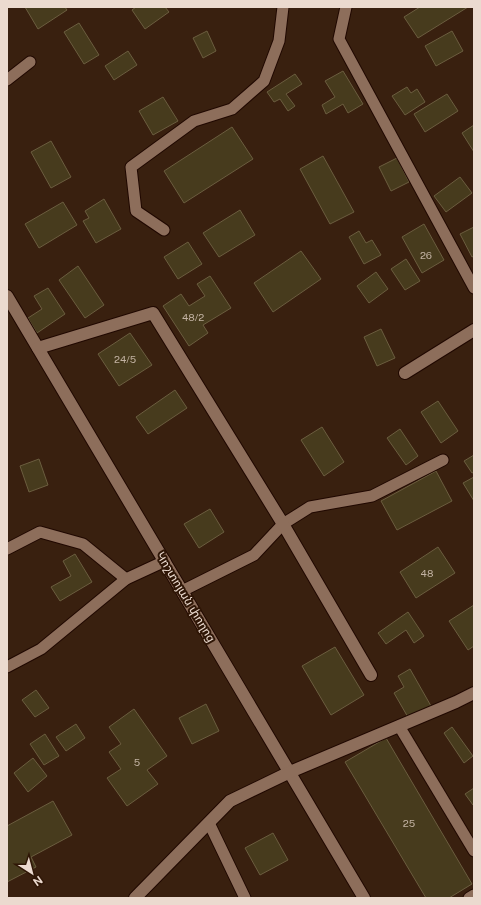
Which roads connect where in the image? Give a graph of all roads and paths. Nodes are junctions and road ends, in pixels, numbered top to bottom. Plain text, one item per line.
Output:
1 (283, 7) edge
2 (346, 7) edge
3 (30, 62) dead end
4 (7, 80) edge
5 (164, 230) dead end
6 (474, 288) edge
7 (7, 296) edge
8 (474, 330) edge
9 (38, 348) junction
10 (405, 373) dead end
11 (443, 460) dead end
12 (283, 524) junction
13 (7, 549) edge
14 (165, 561) junction
15 (126, 579) junction
16 (182, 591) junction
17 (7, 667) edge
18 (371, 675) dead end
19 (474, 692) edge
20 (399, 726) junction
21 (290, 772) junction
22 (209, 823) junction
23 (474, 851) edge
24 (474, 895) edge
25 (135, 898) edge
26 (245, 898) edge
27 (364, 898) edge
28 (469, 898) edge

1 - 5 lane
2 - 6 lane
3 - 4 lane
7 - 9 street, Կոշտոյան փողոց
8 - 10 street
9 - 12 street
9 - 14 street, Կոշտոյան փողոց
11 - 12 lane
12 - 16 lane
12 - 18 street
13 - 15 lane
14 - 15 lane
14 - 16 street, Կոշտոյան փողոց
15 - 17 lane
16 - 21 street, Կոշտոյան փողոց
19 - 20 street
20 - 21 street
20 - 23 lane
21 - 22 street
21 - 27 street, Կոշտոյան փողոց
22 - 25 street
22 - 26 lane
24 - 28 lane

